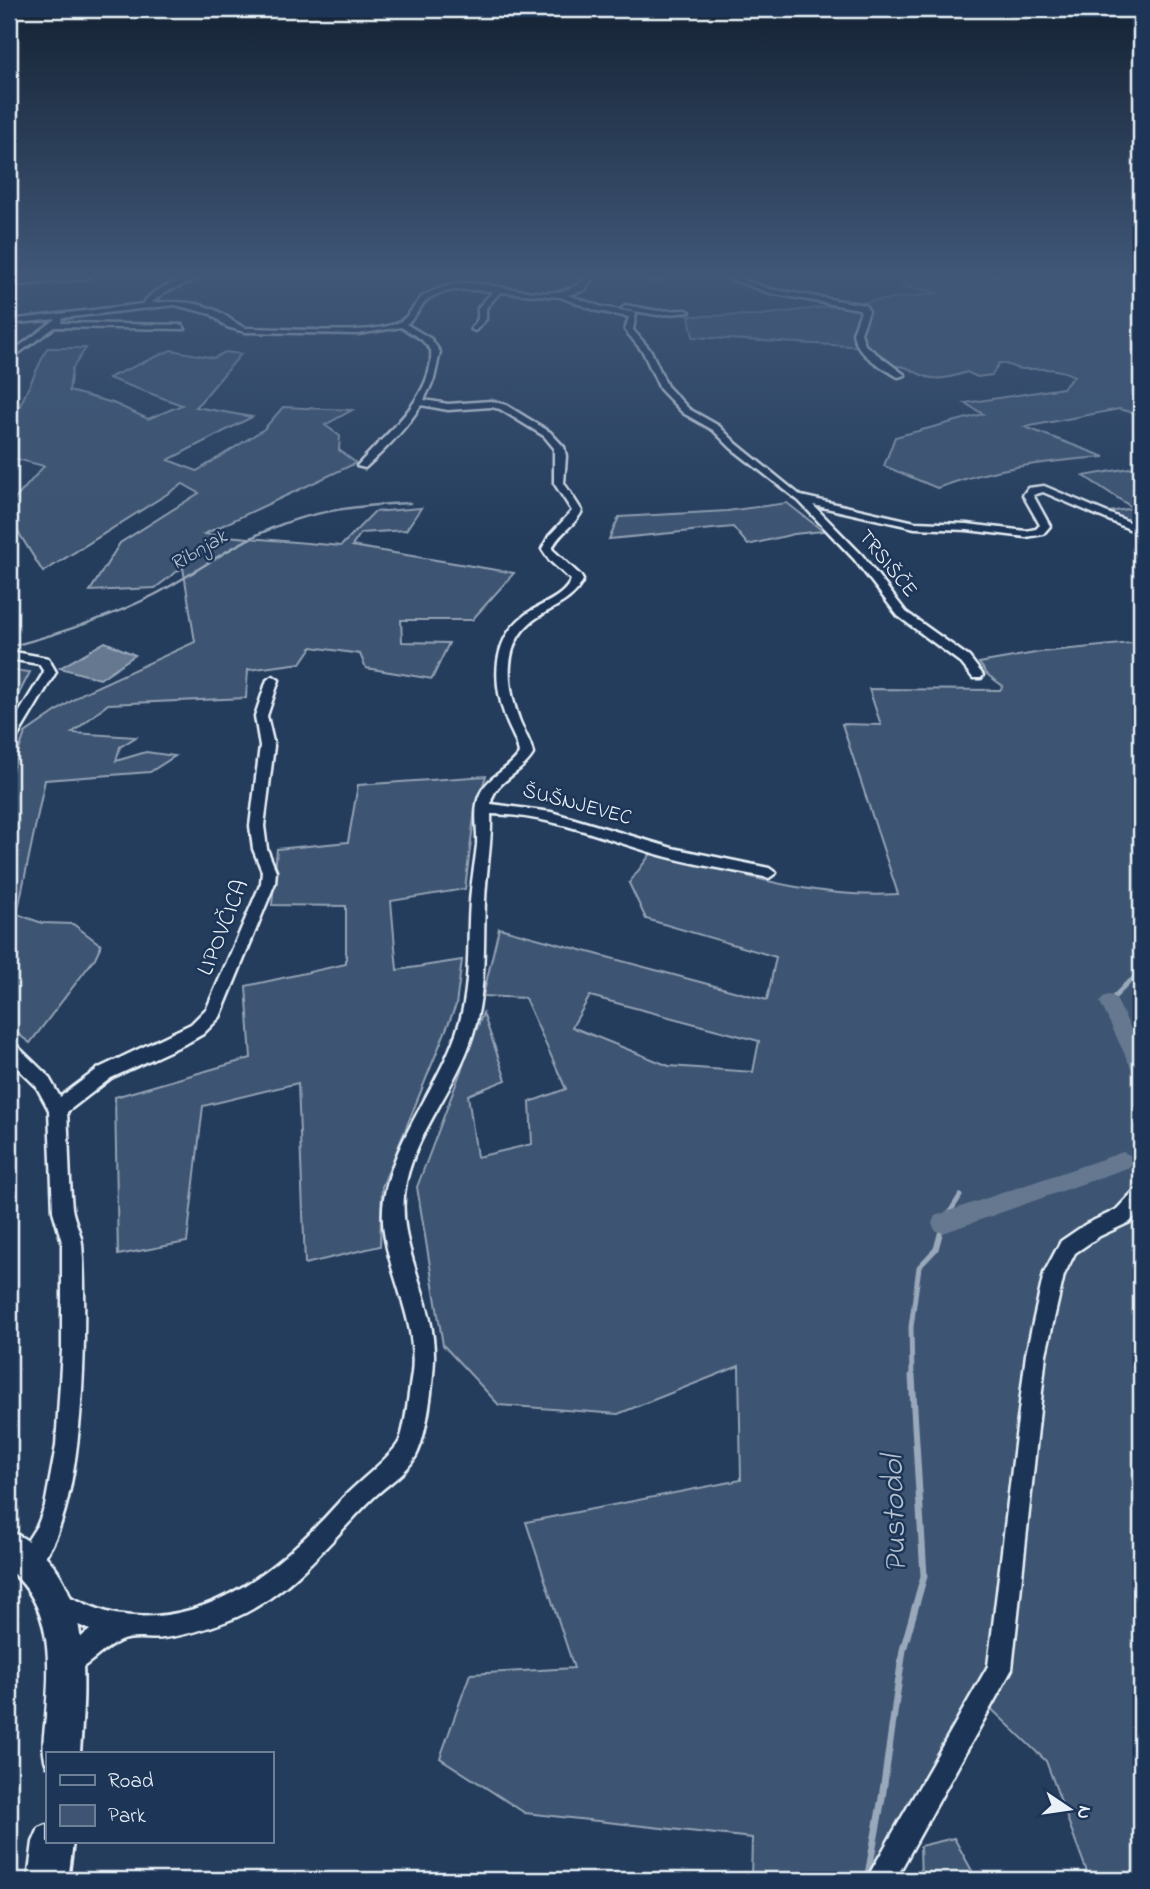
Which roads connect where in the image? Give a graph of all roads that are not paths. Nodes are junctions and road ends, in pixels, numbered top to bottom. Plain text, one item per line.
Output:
1 (433, 364) edge
2 (653, 364) edge
3 (884, 364) edge
4 (901, 375) dead end
5 (420, 402) junction
6 (362, 466) dead end
7 (803, 500) junction
8 (1141, 531) edge
9 (9, 655) edge
10 (977, 675) dead end
11 (273, 680) dead end
12 (9, 739) edge
13 (484, 809) junction
14 (769, 873) dead end
15 (9, 1049) edge
16 (58, 1109) junction
17 (1141, 1197) edge
18 (18, 1554) edge
19 (57, 1603) junction
20 (121, 1627) junction
21 (66, 1665) junction
22 (61, 1752) edge
23 (53, 1843) edge
24 (48, 1880) edge
25 (880, 1880) edge

1 - 5 street
2 - 7 street
3 - 4 street
5 - 6 street
5 - 13 street, ŠUŠNJEVEC
7 - 8 street
7 - 10 street, TRSIŠČE
9 - 12 street
11 - 16 street, LIPOVČICA
13 - 14 street, ŠUŠNJEVEC
13 - 20 street
15 - 16 street
16 - 18 street
17 - 25 street
18 - 19 main road
19 - 20 street
19 - 21 main road
20 - 21 street
21 - 22 main road
23 - 24 main road

